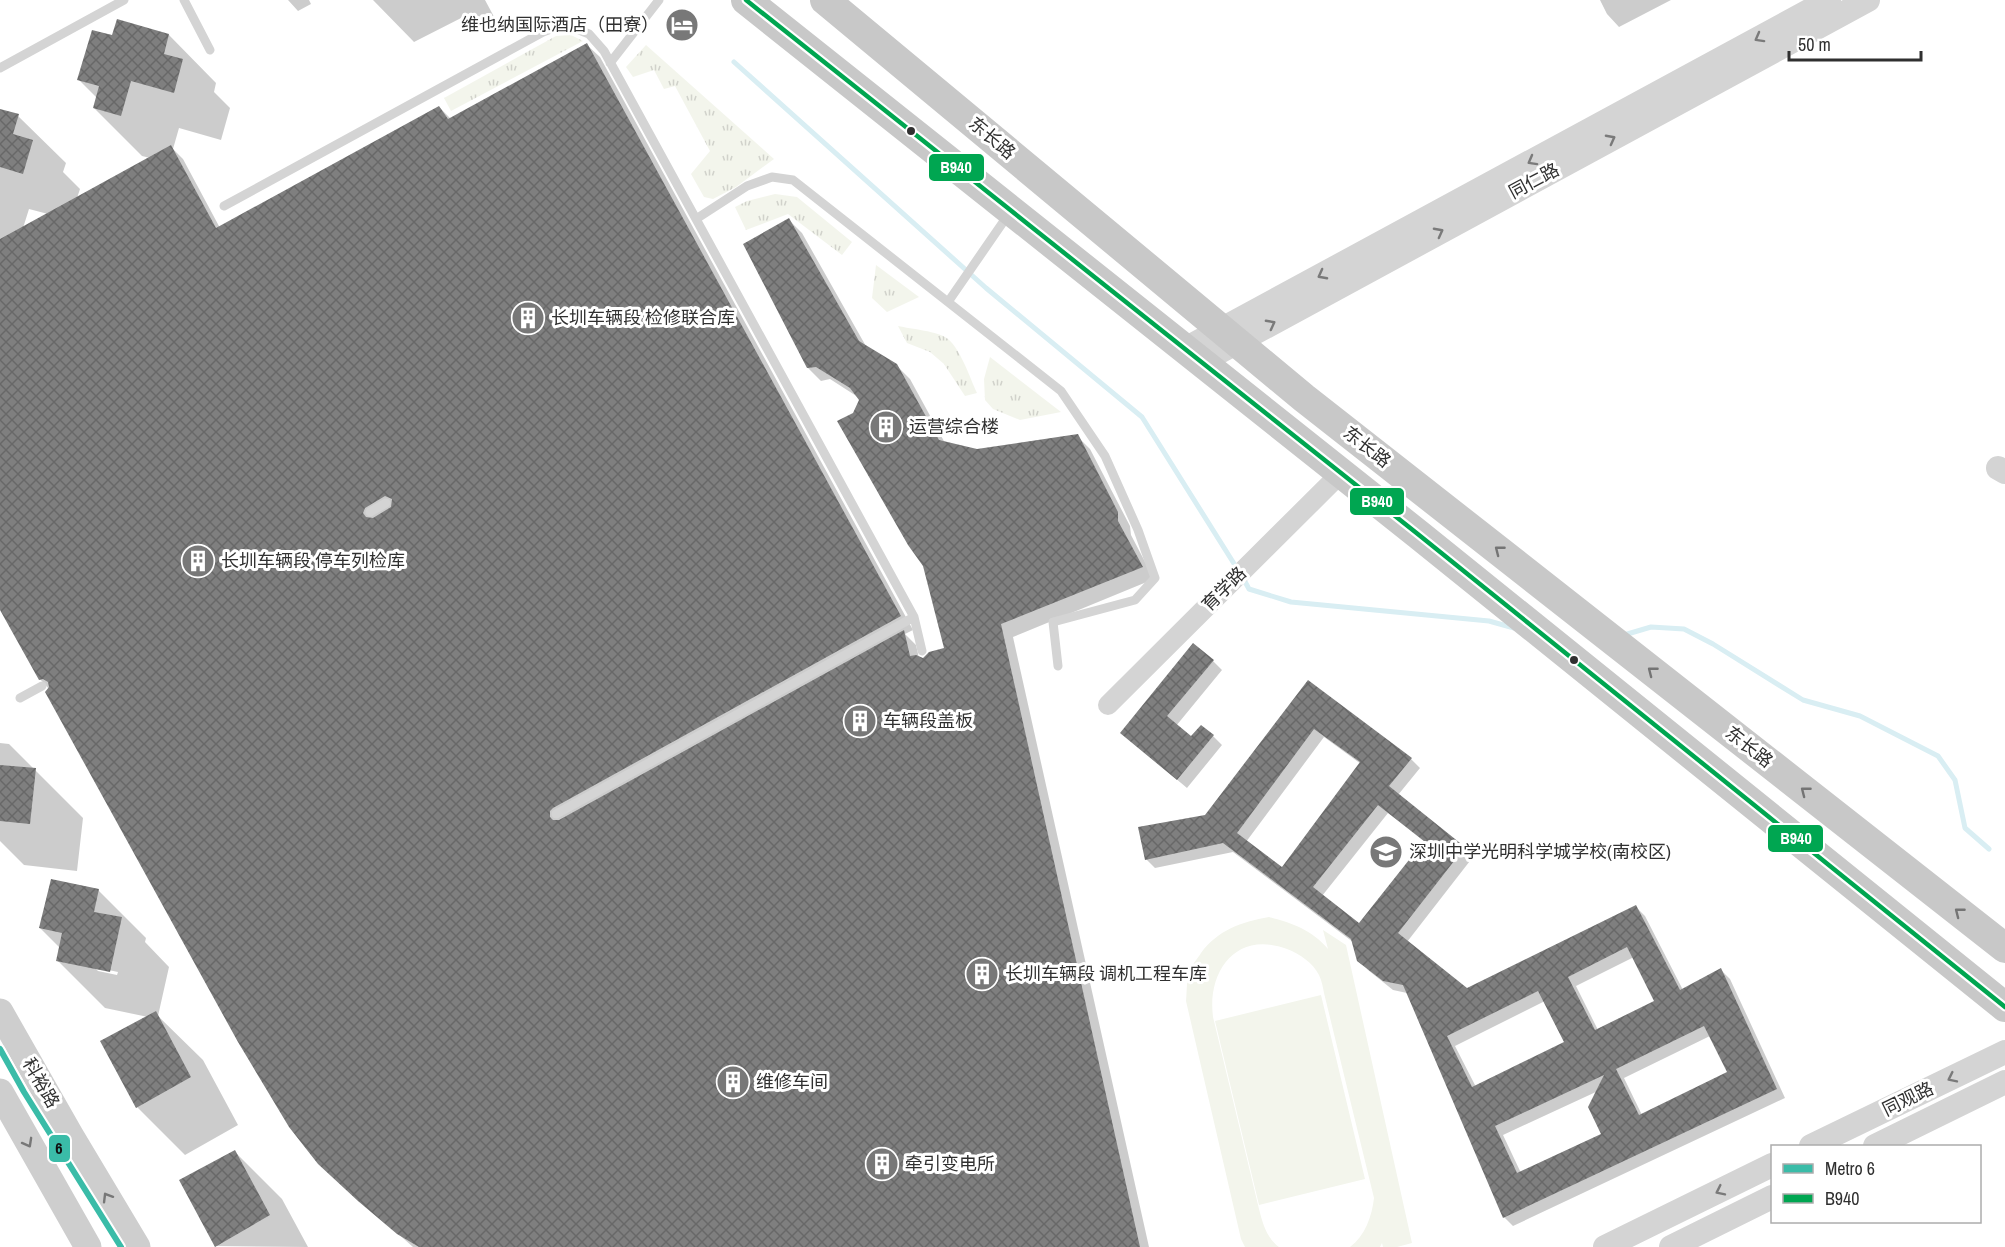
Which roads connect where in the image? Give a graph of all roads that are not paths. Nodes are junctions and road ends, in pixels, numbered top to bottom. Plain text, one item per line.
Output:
1 (124, 0) edge
2 (184, 0) edge
3 (659, 0) edge
4 (746, 0) edge
5 (825, 0) edge
6 (1829, 0) edge
7 (1868, 0) edge
8 (210, 50) dead end
9 (610, 63) junction
10 (0, 68) edge
11 (224, 206) dead end
12 (1011, 211) junction
13 (696, 219) junction
14 (1381, 254) junction
15 (948, 302) junction
16 (1229, 335) junction
17 (1193, 355) junction
18 (1341, 473) junction
19 (386, 503) dead end
20 (370, 512) dead end
21 (914, 617) junction
22 (922, 651) dead end
23 (1058, 666) dead end
24 (42, 686) dead end
25 (20, 698) dead end
26 (1108, 705) dead end
27 (556, 814) dead end
28 (2005, 948) edge
29 (2005, 1007) edge
30 (0, 1012) edge
31 (2005, 1052) edge
32 (2005, 1082) edge
33 (0, 1092) edge
34 (1813, 1145) edge
35 (1877, 1145) edge
36 (1771, 1166) edge
37 (1771, 1198) edge
38 (88, 1247) edge
39 (137, 1247) edge
40 (1605, 1247) edge
41 (1671, 1247) edge

1 - 10 lane
2 - 8 lane
3 - 9 lane
4 - 12 main road, 东长路
5 - 16 main road, 东长路
6 -> 14 street, 同仁路
14 -> 7 street, 同仁路
9 - 11 lane
9 - 13 lane
12 - 15 lane
12 - 17 main road, 东长路
13 - 15 lane
13 - 21 lane
14 - 16 street, 同仁路
15 - 23 lane
16 - 17 street, 同仁路
28 -> 16 main road, 东长路
17 - 18 main road, 东长路
18 - 26 street, 育学路
18 - 29 main road, 东长路
19 - 20 lane
21 - 22 lane
21 - 27 lane
24 - 25 lane
39 -> 30 main road, 科裕路
31 -> 34 street, 同观路
32 - 35 street, 同观路
33 -> 38 main road
36 -> 40 street
37 - 41 street

